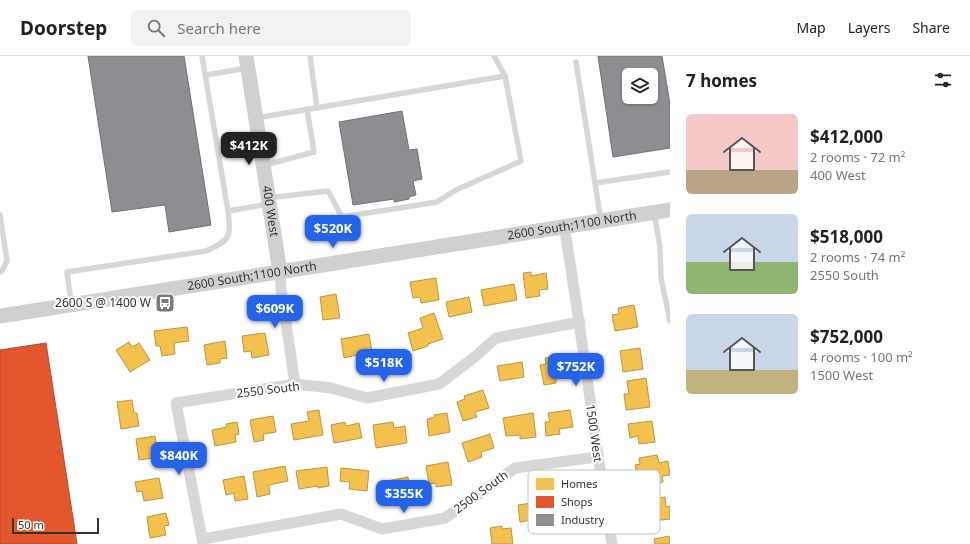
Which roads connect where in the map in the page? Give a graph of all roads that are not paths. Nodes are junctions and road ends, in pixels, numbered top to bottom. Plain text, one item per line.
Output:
1 (202, 56) edge
2 (310, 56) edge
3 (494, 56) edge
4 (247, 62) edge
5 (576, 62) dead end
6 (206, 75) junction
7 (505, 76) junction
8 (317, 108) junction
9 (307, 109) junction
10 (255, 118) junction
11 (263, 165) junction
12 (670, 172) edge
13 (595, 183) junction
14 (268, 201) junction
15 (670, 210) edge
16 (228, 211) junction
17 (654, 212) junction
18 (0, 215) edge
19 (601, 221) junction
20 (564, 226) junction
21 (0, 272) edge
22 (280, 272) junction
23 (71, 305) junction
24 (0, 316) edge
25 (670, 321) edge
26 (580, 322) junction
27 (295, 384) junction
28 (597, 457) junction
29 (599, 470) edge
30 (610, 534) edge
31 (203, 541) edge
32 (612, 544) edge

1 - 6 lane
2 - 8 lane
3 - 7 lane
4 - 6 lane
4 - 10 main road, 400 West
5 - 13 lane
6 - 16 lane
7 - 8 lane
7 - 14 lane
8 - 9 lane
9 - 10 lane
9 - 11 lane
10 - 11 main road, 400 West
11 - 14 main road, 400 West
12 - 13 lane
13 - 19 lane
14 - 16 lane
14 - 22 main road, 400 West
15 - 17 main road, 2600 South;1100 North
16 - 23 lane
17 - 19 main road, 2600 South;1100 North
17 - 25 lane
18 - 21 lane
19 - 20 main road, 2600 South;1100 North
20 - 22 main road, 2600 South;1100 North
20 - 26 street, 1500 West
22 - 23 main road, 2600 South;1100 North
22 - 27 street
23 - 24 main road, 2600 South;1100 North
26 - 27 street, 2550 South
26 - 28 street, 1500 West
27 - 31 street, 2550 South
28 - 29 street, 1500 West
28 - 31 street, 2500 South
30 - 32 street, 1500 West

